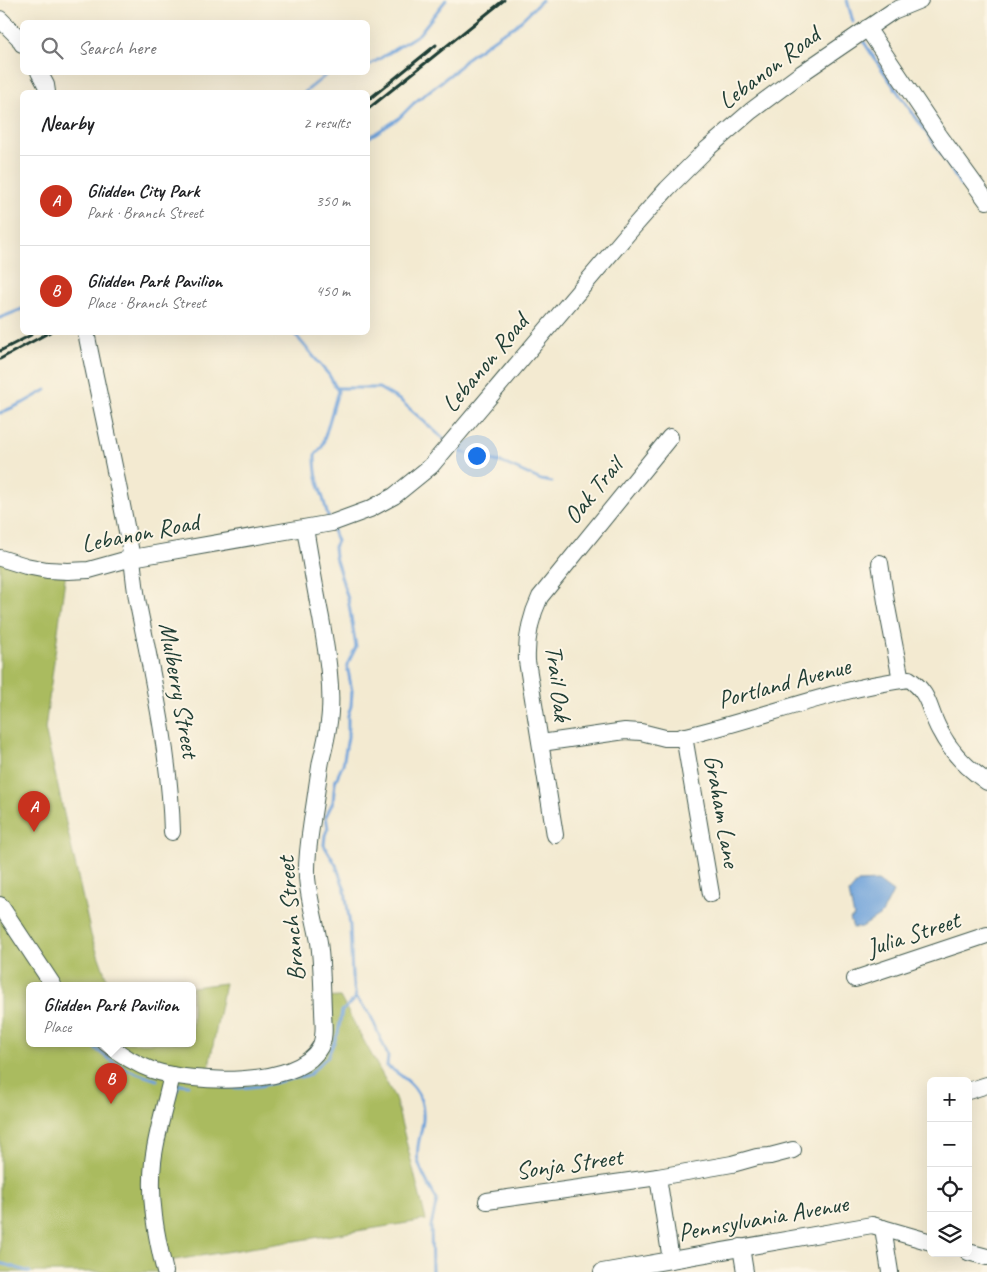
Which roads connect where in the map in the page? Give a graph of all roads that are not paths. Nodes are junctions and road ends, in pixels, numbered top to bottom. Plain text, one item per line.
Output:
1 (920, 0) edge
2 (0, 19) edge
3 (867, 28) junction
4 (20, 40) edge
5 (41, 75) edge
6 (47, 90) edge
7 (987, 201) edge
8 (87, 335) edge
9 (670, 437) dead end
10 (305, 528) junction
11 (0, 558) edge
12 (132, 558) junction
13 (880, 563) dead end
14 (556, 577) joint
15 (901, 680) junction
16 (684, 736) junction
17 (541, 743) junction
18 (986, 779) edge
19 (172, 832) dead end
20 (555, 835) dead end
21 (711, 894) dead end
22 (0, 905) edge
23 (987, 935) edge
24 (855, 979) dead end
25 (51, 982) edge
26 (112, 1047) edge
27 (172, 1075) junction
28 (987, 1085) edge
29 (972, 1090) edge
30 (793, 1150) dead end
31 (658, 1177) junction
32 (487, 1201) dead end
33 (883, 1228) junction
34 (927, 1241) edge
35 (741, 1247) junction
36 (972, 1253) edge
37 (987, 1258) edge
38 (671, 1260) junction
39 (165, 1272) edge
40 (602, 1272) edge
41 (745, 1272) edge
42 (890, 1272) edge

1 - 3 street, Lebanon Road
2 - 4 street
3 - 7 street
3 - 10 street, Lebanon Road
5 - 6 street
8 - 12 street, Mulberry Street
9 - 14 street, Oak Trail
10 - 12 street, Lebanon Road
10 - 27 street, Branch Street
11 - 12 street, Lebanon Road
12 - 19 street, Mulberry Street
13 - 15 street
14 - 17 street, Trail Oak
15 - 16 street, Portland Avenue
15 - 18 street
16 - 17 street, Portland Avenue
16 - 21 street, Graham Lane
17 - 20 street
22 - 25 street
23 - 24 street, Julia Street
26 - 27 street, Branch Street
27 - 39 street
28 - 29 street
30 - 31 street, Sonja Street
31 - 32 street, Sonja Street
31 - 38 street, Sonja Street
33 - 34 street, Pennsylvania Avenue
33 - 35 street, Pennsylvania Avenue
33 - 42 street
35 - 38 street, Pennsylvania Avenue
35 - 41 street
36 - 37 street
38 - 40 street, Pennsylvania Avenue

